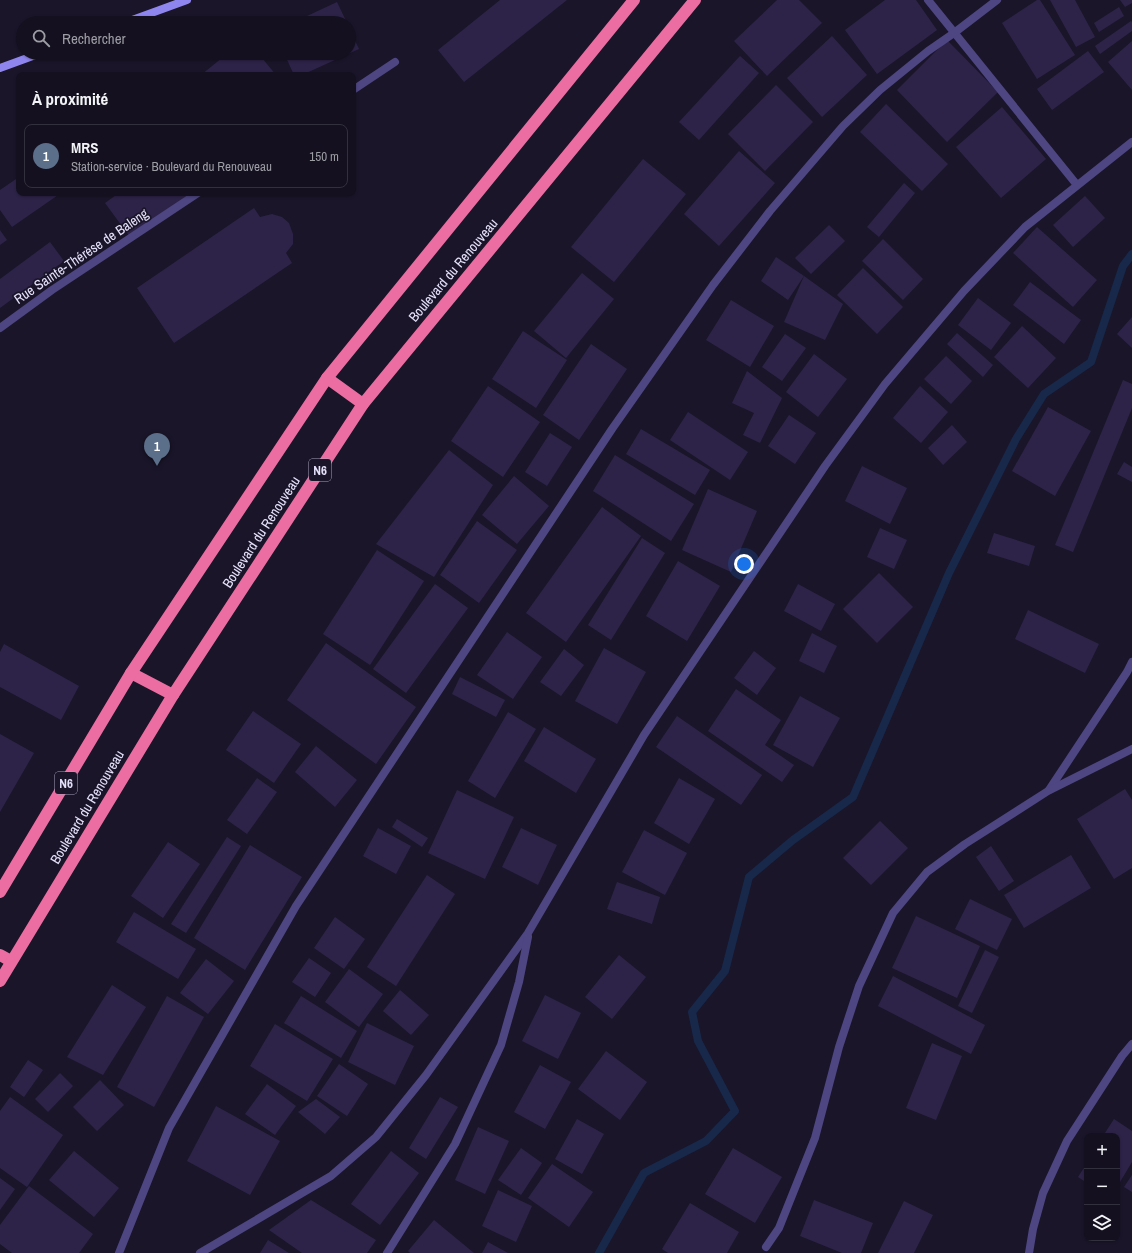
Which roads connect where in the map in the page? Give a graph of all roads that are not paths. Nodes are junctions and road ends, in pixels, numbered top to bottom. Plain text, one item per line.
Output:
1 (187, 0) edge
2 (634, 0) edge
3 (695, 0) edge
4 (928, 0) edge
5 (997, 0) edge
6 (143, 16) edge
7 (954, 33) junction
8 (22, 60) edge
9 (395, 62) dead end
10 (0, 68) edge
11 (356, 88) edge
12 (1132, 142) edge
13 (1077, 185) junction
14 (194, 196) edge
15 (0, 328) edge
16 (327, 378) junction
17 (363, 404) junction
18 (1132, 662) edge
19 (131, 673) junction
20 (173, 695) junction
21 (1132, 749) edge
22 (1048, 791) junction
23 (0, 892) edge
24 (528, 933) junction
25 (0, 955) edge
26 (11, 961) junction
27 (0, 981) edge
28 (1132, 1044) edge
29 (766, 1247) dead end
30 (119, 1253) edge
31 (200, 1253) edge
32 (387, 1253) edge
33 (1030, 1253) edge

1 - 6 street
2 - 16 highway, N6
3 - 17 highway, Boulevard du Renouveau / N6
4 - 7 street
5 - 7 street
7 - 13 street
7 - 30 street
8 - 10 street
9 - 11 street
12 - 13 street
13 - 24 street
14 - 15 street, Rue Sainte-Thérèse de Baleng
16 - 17 highway
16 - 19 highway, N6
17 - 20 highway, Boulevard du Renouveau / N6
18 - 22 street
19 - 20 highway
19 - 23 highway, N6
20 - 26 highway, Boulevard du Renouveau / N6
21 - 22 street
22 - 29 street
24 - 31 street
24 - 32 street
25 - 26 highway
26 - 27 highway, Boulevard du Renouveau / N6
28 - 33 street

